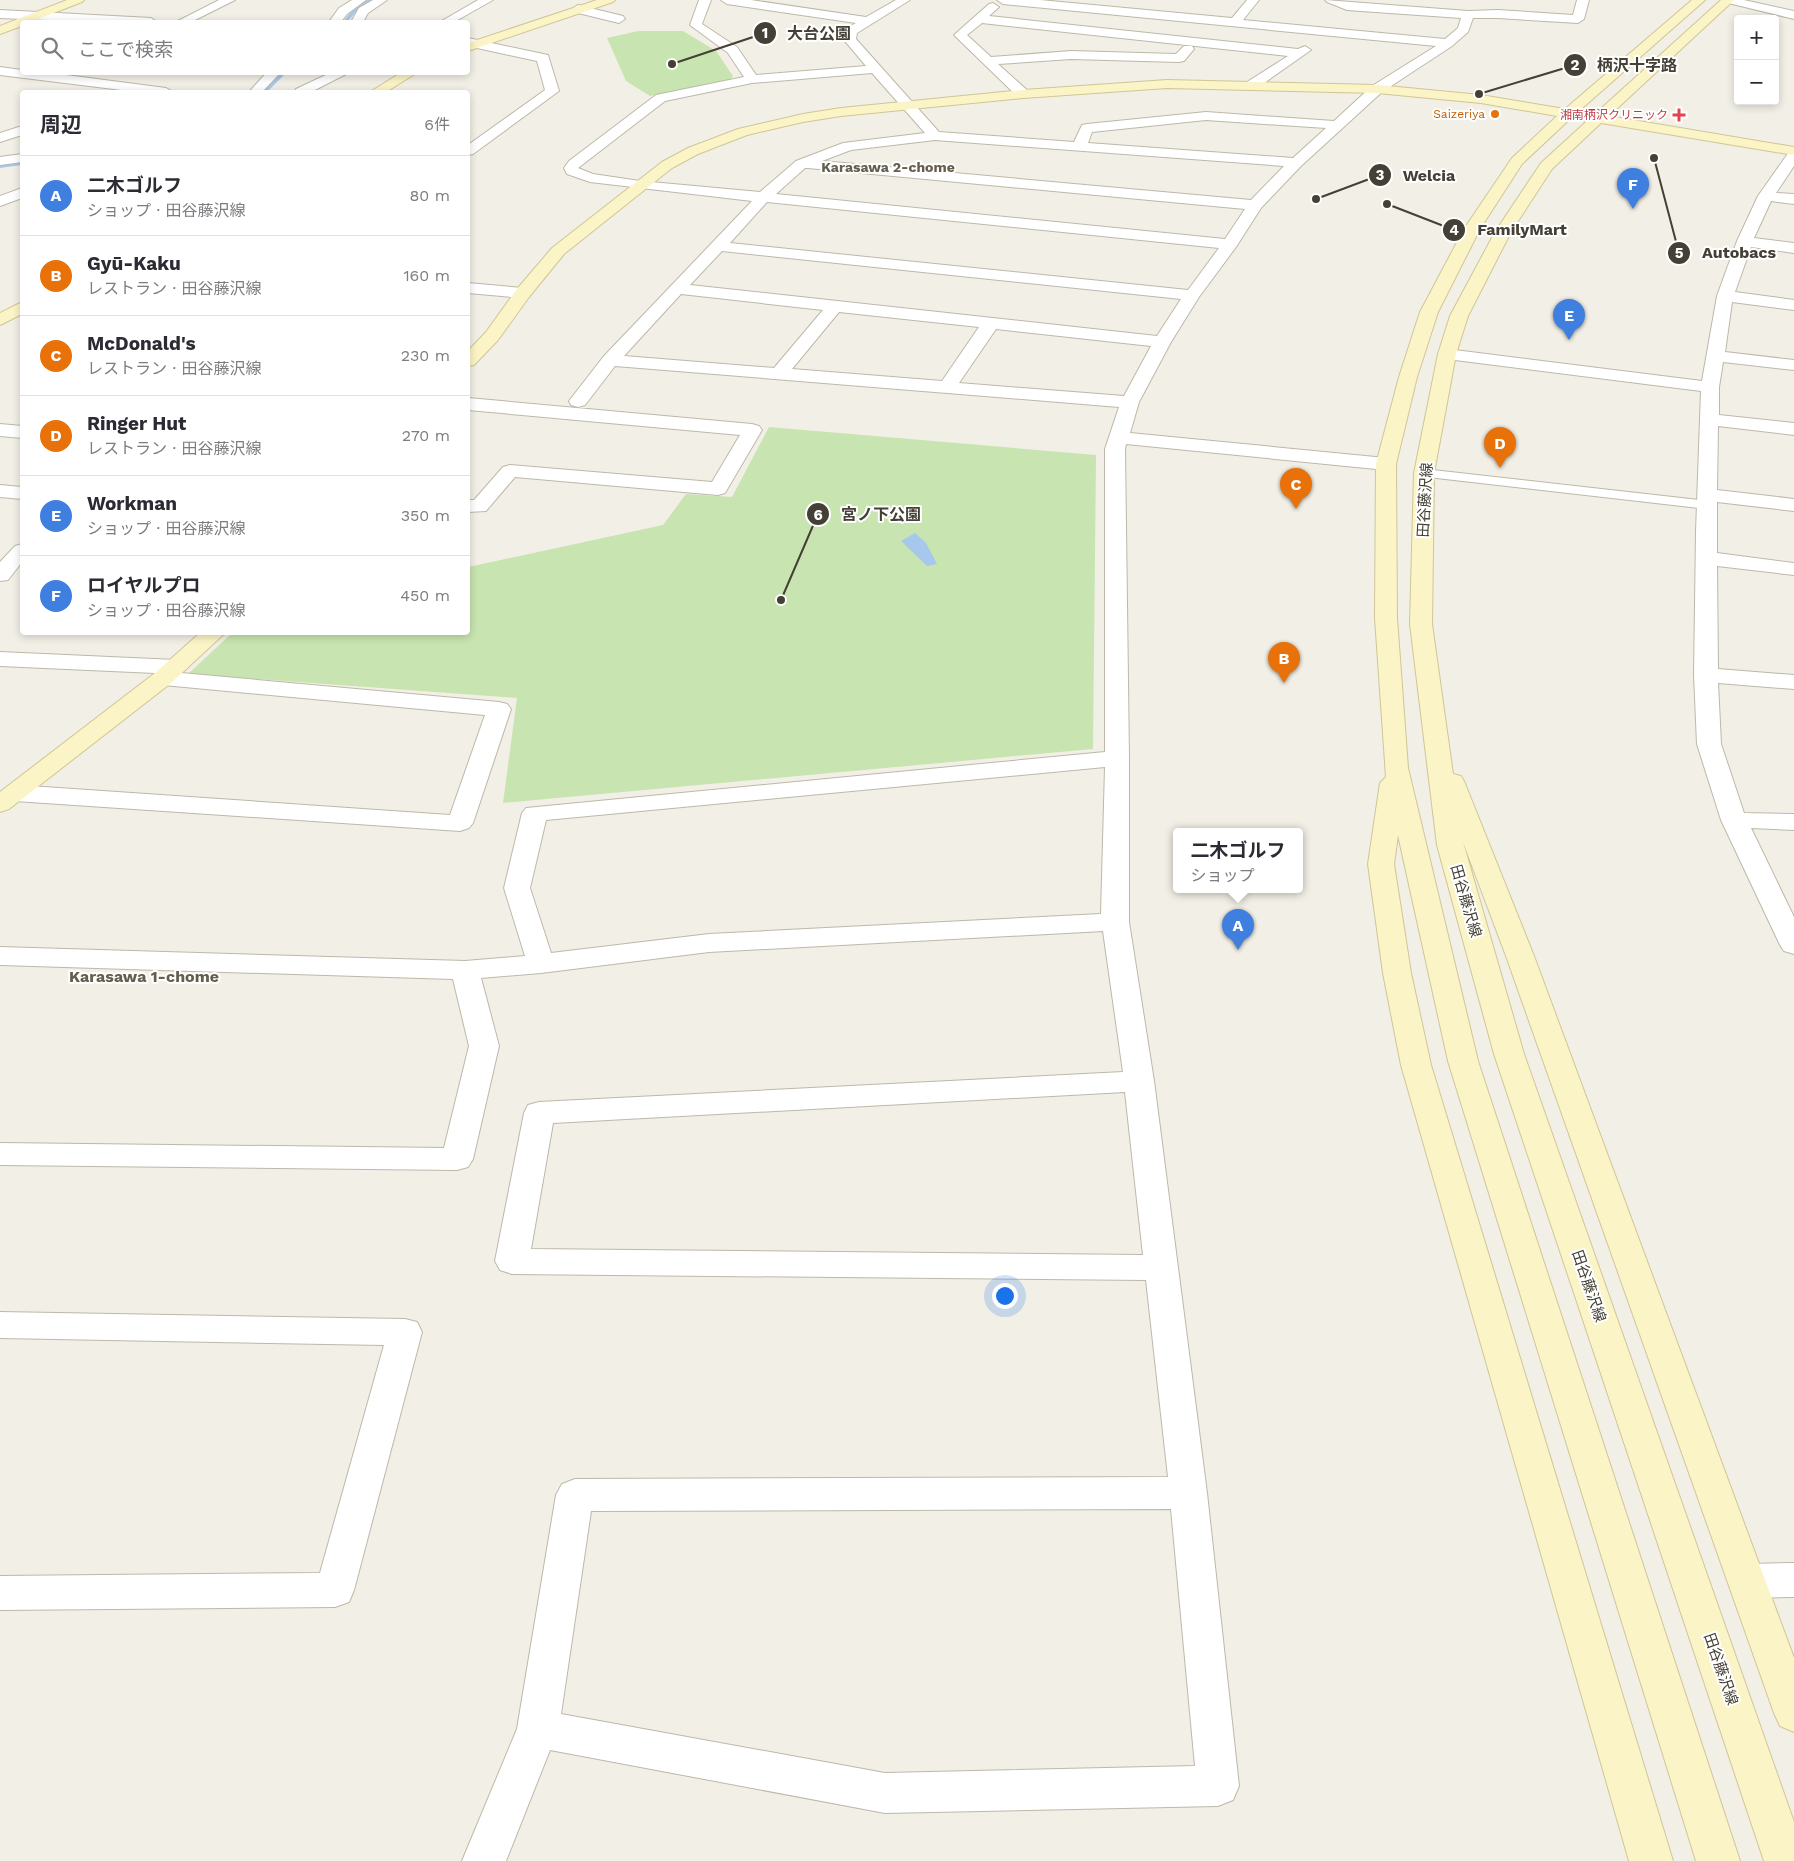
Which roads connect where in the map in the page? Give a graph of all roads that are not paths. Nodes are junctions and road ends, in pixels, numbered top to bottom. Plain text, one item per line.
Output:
1 (78, 0) edge
2 (229, 0) edge
3 (360, 0) edge
4 (381, 0) edge
5 (487, 0) edge
6 (609, 0) edge
7 (705, 0) edge
8 (727, 0) edge
9 (904, 0) edge
10 (1002, 0) edge
11 (1114, 0) edge
12 (1253, 0) edge
13 (1331, 0) edge
14 (1421, 0) edge
15 (1583, 0) edge
16 (1699, 0) edge
17 (1728, 0) edge
18 (1092, 4) edge
19 (578, 9) junction
20 (1405, 9) junction
21 (1244, 12) junction
22 (0, 14) edge
23 (1468, 15) junction
24 (1794, 15) edge
25 (39, 16) junction
26 (619, 19) dead end
27 (979, 19) junction
28 (28, 20) edge
29 (114, 20) edge
30 (186, 20) edge
31 (336, 20) edge
32 (358, 20) edge
33 (450, 20) edge
34 (868, 22) junction
35 (1235, 22) junction
36 (20, 23) edge
37 (0, 30) edge
38 (1333, 32) junction
39 (1194, 42) junction
40 (1448, 43) junction
41 (471, 44) edge
42 (1300, 54) junction
43 (988, 61) junction
44 (875, 70) junction
45 (0, 71) edge
46 (20, 72) edge
47 (23, 75) edge
48 (40, 75) edge
49 (272, 75) edge
50 (338, 75) edge
51 (407, 75) edge
52 (160, 76) dead end
53 (752, 79) junction
54 (0, 84) edge
55 (1252, 84) junction
56 (1378, 89) junction
57 (129, 90) edge
58 (257, 90) edge
59 (305, 90) edge
60 (380, 90) edge
61 (1023, 94) junction
62 (907, 105) junction
63 (1566, 114) junction
64 (1597, 120) junction
65 (1338, 125) junction
66 (20, 131) edge
67 (935, 136) junction
68 (0, 138) edge
69 (1079, 147) junction
70 (470, 150) edge
71 (1794, 151) edge
72 (1794, 156) edge
73 (20, 158) edge
74 (0, 161) edge
75 (1296, 163) junction
76 (801, 164) junction
77 (640, 185) junction
78 (1766, 196) junction
79 (763, 198) junction
80 (1794, 200) edge
81 (1255, 204) junction
82 (1745, 241) junction
83 (1230, 244) junction
84 (717, 246) junction
85 (1794, 248) edge
86 (470, 288) edge
87 (677, 289) junction
88 (523, 294) junction
89 (1192, 295) junction
90 (1725, 296) junction
91 (1794, 305) edge
92 (835, 306) junction
93 (20, 308) edge
94 (0, 320) edge
95 (991, 323) junction
96 (1162, 342) junction
97 (1447, 354) junction
98 (1715, 356) junction
99 (470, 359) edge
100 (610, 360) junction
101 (1794, 365) edge
102 (780, 373) junction
103 (947, 387) junction
104 (1710, 387) junction
105 (578, 401) dead end
106 (1130, 402) junction
107 (470, 404) edge
108 (1708, 419) junction
109 (1794, 429) edge
110 (0, 430) edge
111 (20, 432) edge
112 (1120, 438) junction
113 (1386, 464) junction
114 (1424, 473) junction
115 (0, 491) edge
116 (20, 493) edge
117 (1708, 500) junction
118 (1794, 505) edge
119 (470, 506) edge
120 (0, 548) edge
121 (20, 550) edge
122 (20, 552) edge
123 (1706, 558) junction
124 (1794, 569) edge
125 (0, 575) edge
126 (212, 635) edge
127 (0, 659) edge
128 (170, 672) junction
129 (1706, 675) junction
130 (1794, 682) edge
131 (1435, 735) junction
132 (1117, 758) junction
133 (1396, 768) junction
134 (8, 799) edge
135 (1734, 820) junction
136 (1794, 822) edge
137 (1115, 922) junction
138 (1794, 945) edge
139 (0, 956) edge
140 (541, 964) junction
141 (465, 970) junction
142 (1139, 1081) junction
143 (0, 1154) edge
144 (1161, 1268) junction
145 (0, 1325) edge
146 (1188, 1493) junction
147 (1794, 1580) edge
148 (1747, 1581) junction
149 (0, 1593) edge
150 (1794, 1712) edge
151 (538, 1729) junction
152 (484, 1861) edge
153 (1651, 1861) edge
154 (1718, 1861) edge
155 (1786, 1861) edge

1 - 25 main road
2 - 30 street
3 - 31 street
4 - 32 street
5 - 33 street
6 - 19 main road
7 - 53 street
8 - 34 street
9 - 34 street
10 - 18 street
10 - 27 street
11 - 21 street
12 - 21 street
13 - 20 street
14 - 20 street
15 - 23 street
16 - 63 main road
17 - 24 street
17 - 64 main road, 田谷藤沢線
18 - 35 street
19 - 26 street
19 - 41 main road
20 - 23 street
21 - 35 street
22 - 25 street
23 - 40 street
25 - 28 main road
25 - 29 street
27 - 39 street
27 - 43 street
34 - 44 street
35 - 38 street
36 - 37 main road
38 - 40 street
38 - 42 street
39 - 42 street
39 - 43 street
40 - 56 street
41 - 70 street
42 - 55 street
43 - 61 street
44 - 53 street
44 - 62 street
45 - 46 street
47 - 54 street
48 - 57 street
49 - 58 street
50 - 59 street
51 - 60 main road
52 - 57 street
53 - 77 street
55 - 56 main road
55 - 61 main road
56 - 63 main road
56 - 65 street
61 - 62 main road
62 - 67 street
62 - 77 main road
63 - 64 main road
63 - 113 main road
64 - 71 main road
64 - 97 main road, 田谷藤沢線
65 - 69 street
65 - 75 street
66 - 68 street
67 - 69 street
67 - 76 street
69 - 75 street
72 - 78 street
73 - 74 street
75 - 81 street
76 - 79 street
76 - 81 street
77 - 79 street
77 - 88 main road
78 - 80 street
78 - 82 street
79 - 83 street
79 - 84 street
81 - 83 street
82 - 85 street
82 - 90 street
83 - 89 street
84 - 87 street
84 - 89 street
86 - 88 street
87 - 92 street
87 - 100 street
88 - 99 main road
89 - 96 street
90 - 91 street
90 - 98 street
92 - 95 street
92 - 102 street
93 - 94 main road
95 - 96 street
95 - 103 street
96 - 106 street
97 - 104 street
97 - 114 main road, 田谷藤沢線
98 - 101 street
98 - 104 street
100 - 102 street
100 - 105 street
102 - 103 street
103 - 106 street
104 - 108 street
106 - 112 street
107 - 119 street
108 - 109 street
108 - 117 street
110 - 111 street
112 - 113 street
112 - 132 street
113 - 133 main road
114 - 117 lane
114 - 131 main road, 田谷藤沢線
115 - 116 street
117 - 118 street
117 - 123 street
120 - 121 street
122 - 125 street
123 - 124 street
123 - 129 street
126 - 128 main road
127 - 128 street
128 - 134 main road
128 - 134 street
129 - 130 street
129 - 135 street
131 - 148 main road
131 - 155 main road, 田谷藤沢線
132 - 137 street
132 - 140 street
133 - 153 main road
133 - 154 main road
135 - 136 street
135 - 138 street
137 - 140 street
137 - 142 street
139 - 141 street
140 - 141 street
141 - 143 street
142 - 144 street
142 - 144 street
144 - 146 street
145 - 149 street
146 - 151 street
146 - 151 street
147 - 148 street
148 - 150 main road
151 - 152 street

